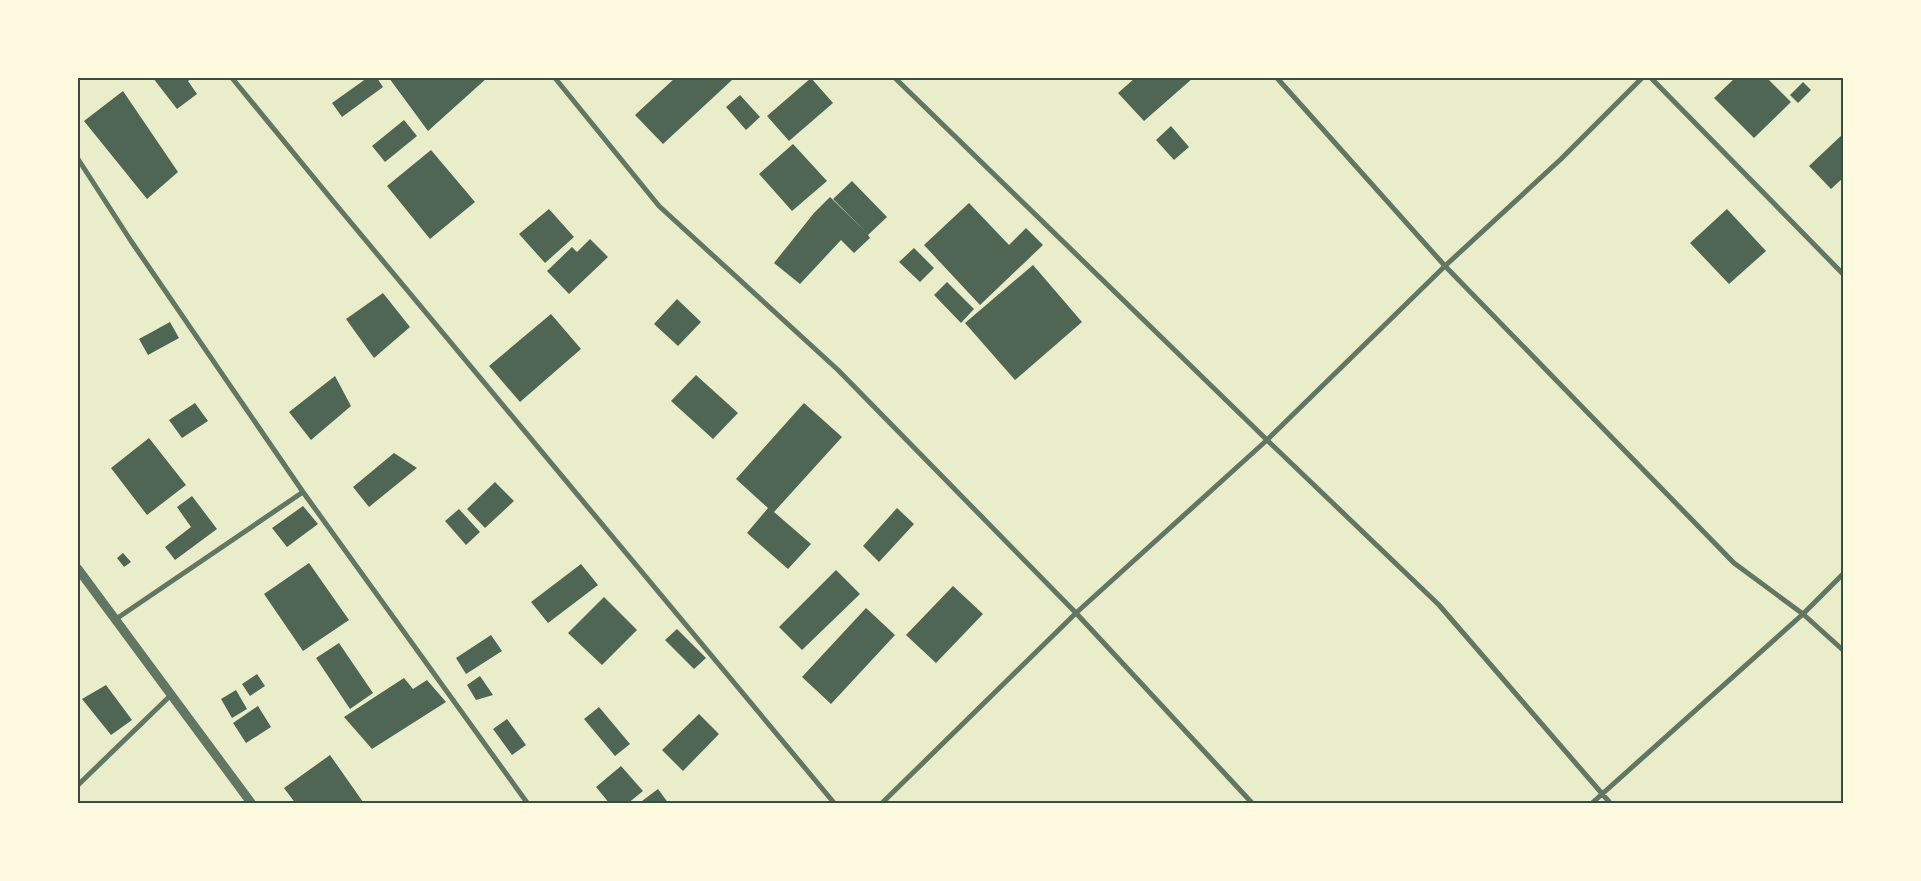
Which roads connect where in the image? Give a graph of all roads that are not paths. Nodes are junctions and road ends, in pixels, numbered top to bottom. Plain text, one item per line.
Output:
1 (232, 78) edge
2 (555, 78) edge
3 (896, 78) edge
4 (1277, 78) edge
5 (1642, 78) edge
6 (1650, 78) edge
7 (78, 158) edge
8 (1445, 266) junction
9 (1844, 275) edge
10 (1267, 440) junction
11 (302, 492) junction
12 (78, 569) edge
13 (1844, 573) edge
14 (1076, 613) junction
15 (1803, 614) junction
16 (116, 619) junction
17 (1844, 651) edge
18 (172, 694) junction
19 (78, 786) edge
20 (1603, 793) junction
21 (252, 804) edge
22 (528, 804) edge
23 (835, 804) edge
24 (882, 804) edge
25 (1253, 804) edge
26 (1591, 804) edge
27 (1611, 804) edge

1 - 23 street
2 - 14 street
3 - 10 street
4 - 8 street
5 - 8 street
6 - 9 street
7 - 11 street
8 - 10 street
8 - 15 street
10 - 14 street
10 - 20 street
11 - 16 street
11 - 22 street
12 - 16 street
13 - 15 street
14 - 24 street
14 - 25 street
15 - 17 street
15 - 20 street
16 - 18 street
18 - 19 street
18 - 21 street
20 - 26 street
20 - 27 street

